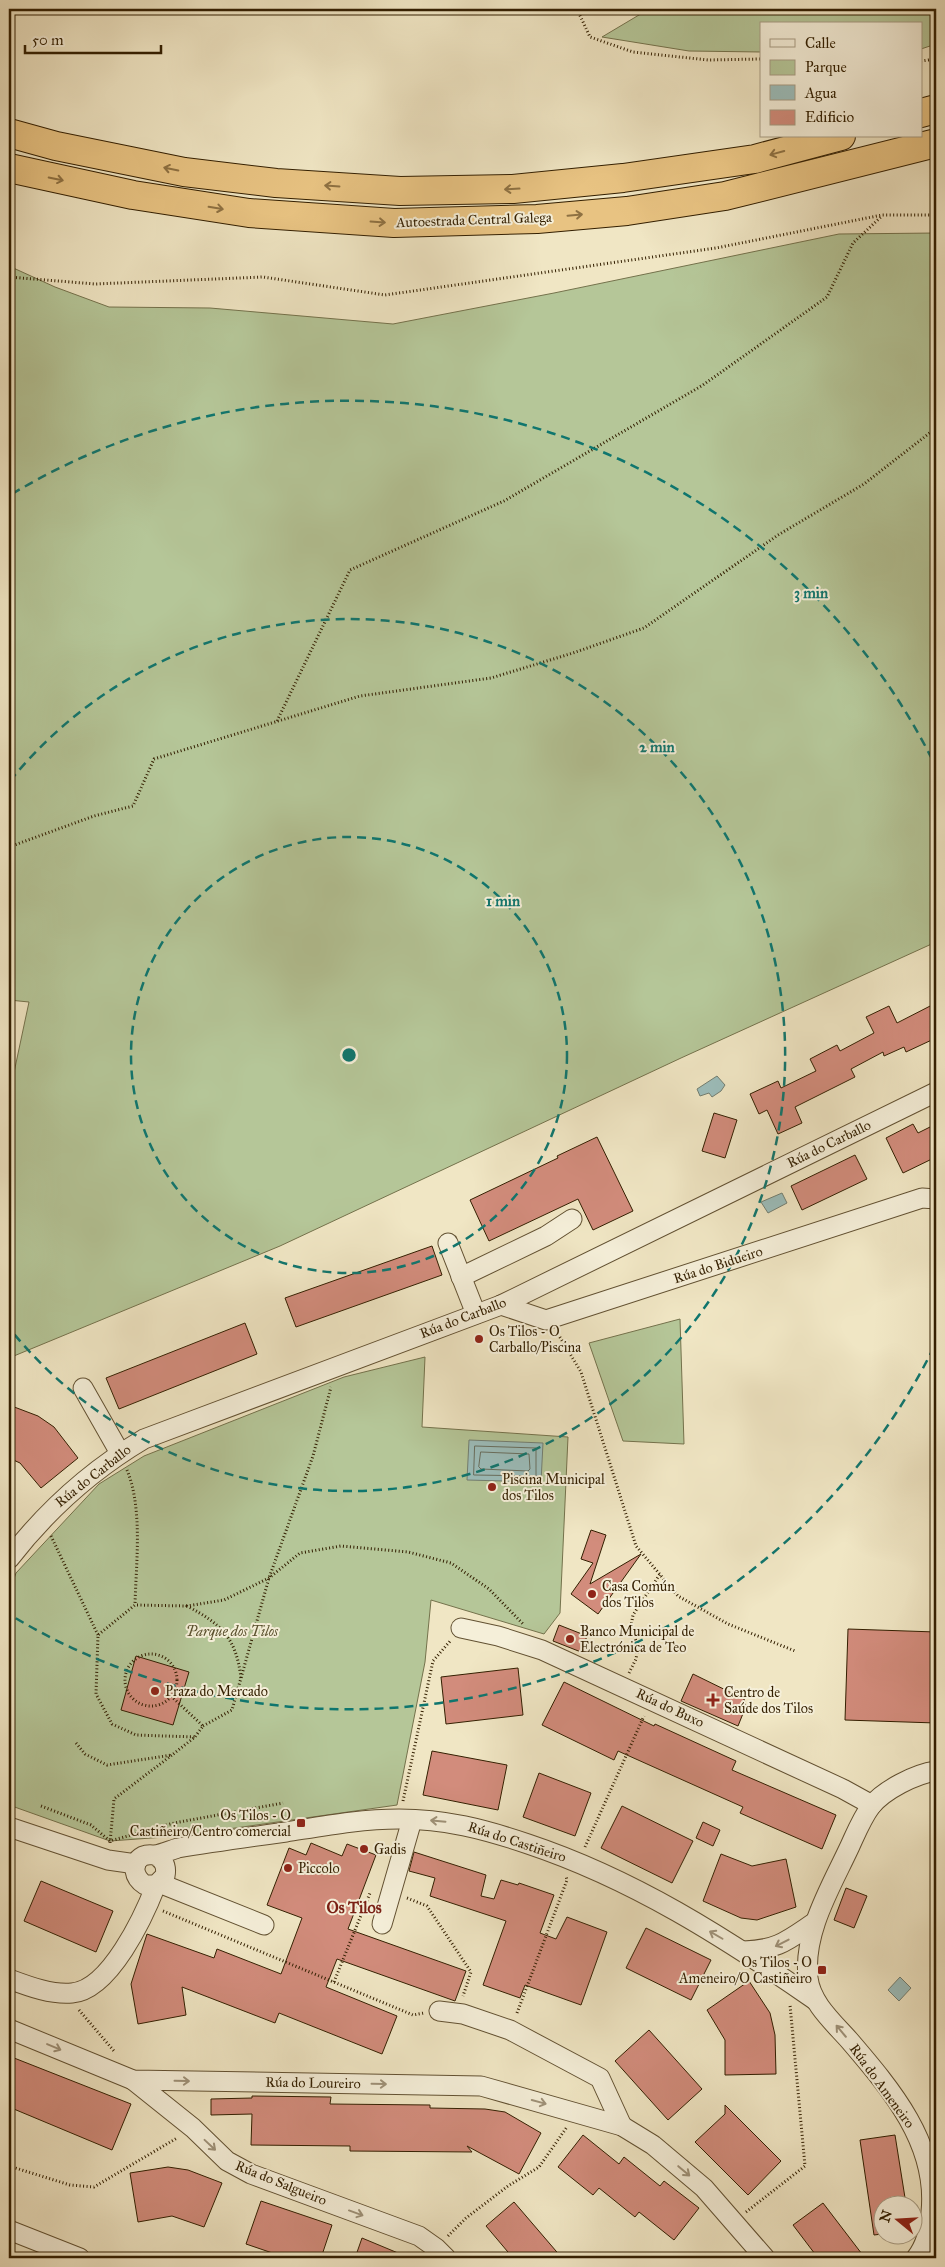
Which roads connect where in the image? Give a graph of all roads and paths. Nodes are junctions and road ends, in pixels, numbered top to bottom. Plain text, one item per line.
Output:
1 (577, 9) edge
2 (760, 59) edge
3 (936, 59) edge
4 (922, 61) edge
5 (936, 109) edge
6 (922, 113) edge
7 (9, 134) edge
8 (834, 138) edge
9 (936, 143) edge
10 (9, 168) edge
11 (882, 215) junction
12 (936, 215) edge
13 (9, 277) edge
14 (936, 428) edge
15 (276, 722) junction
16 (9, 847) edge
17 (936, 1092) edge
18 (932, 1195) edge
19 (572, 1219) dead end
20 (448, 1243) dead end
21 (461, 1277) junction
22 (501, 1305) junction
23 (476, 1314) junction
24 (559, 1316) junction
25 (332, 1367) junction
26 (83, 1388) dead end
27 (120, 1453) junction
28 (43, 1517) junction
29 (9, 1559) edge
30 (660, 1574) junction
31 (268, 1578) junction
32 (135, 1605) junction
33 (186, 1606) junction
34 (461, 1628) joint
35 (98, 1634) junction
36 (542, 1650) junction
37 (795, 1651) dead end
38 (636, 1659) dead end
39 (241, 1678) junction
40 (171, 1696) junction
41 (203, 1726) junction
42 (195, 1737) junction
43 (634, 1738) dead end
44 (76, 1743) dead end
45 (172, 1754) junction
46 (936, 1771) edge
47 (283, 1803) dead end
48 (872, 1805) junction
49 (41, 1806) dead end
50 (407, 1813) junction
51 (9, 1826) edge
52 (110, 1841) junction
53 (155, 1855) junction
54 (564, 1856) junction
55 (136, 1864) junction
56 (158, 1884) junction
57 (392, 1892) junction
58 (815, 1922) junction
59 (382, 1924) dead end
60 (264, 1926) dead end
61 (744, 1951) junction
62 (265, 1953) dead end
63 (9, 1978) edge
64 (334, 1982) junction
65 (73, 1993) junction
66 (815, 2000) junction
67 (439, 2010) joint
68 (463, 2014) junction
69 (791, 2023) dead end
70 (9, 2029) edge
71 (510, 2030) junction
72 (115, 2052) dead end
73 (133, 2080) junction
74 (577, 2112) junction
75 (622, 2126) junction
76 (193, 2128) junction
77 (9, 2166) edge
78 (748, 2211) dead end
79 (9, 2230) edge
80 (441, 2253) edge
81 (80, 2258) edge
82 (765, 2258) edge
83 (916, 2258) edge

1 - 2 path
3 - 4 path
5 - 6 highway
8 -> 7 highway
10 -> 9 highway, Autoestrada Central Galega
11 - 12 path
11 - 13 path
11 - 15 path
14 - 15 path
15 - 16 path
17 - 22 street, Rúa do Carballo
18 - 24 street, Rúa do Bidueiro
19 - 21 street
20 - 21 street
21 - 23 street
22 - 23 street, Rúa do Carballo
22 - 24 street, Rúa do Bidueiro
23 - 25 street, Rúa do Carballo
24 - 30 path
25 - 27 street, Rúa do Carballo
25 - 31 path
26 - 27 street
27 - 28 street, Rúa do Carballo
27 - 32 path
28 - 29 street, Rúa do Carballo
28 - 35 path
30 - 37 path
30 - 38 path
31 - 33 path
31 - 36 path
31 - 39 path
32 - 33 path
32 - 35 path
33 - 39 path
34 - 36 street, Rúa do Buxo
34 - 50 path
35 - 42 path
36 - 48 street, Rúa do Buxo
39 - 41 path
40 - 40 path
40 - 41 path
41 - 42 path
42 - 45 path
43 - 54 path
44 - 45 path
45 - 52 path
46 - 48 street, Rúa do Ameneiro
47 - 52 path
48 - 58 street, Rúa do Ameneiro
49 - 52 path
50 - 53 street, Rúa do Castiñeiro
54 -> 50 street, Rúa do Castiñeiro
50 - 57 street
51 - 55 street
53 - 55 street, Rúa do Castiñeiro
53 - 56 street
61 -> 54 street, Rúa do Castiñeiro
54 - 71 path
55 - 56 street
56 - 60 street
56 - 65 street
57 - 59 street
57 - 64 path
57 - 68 path
58 -> 61 street
58 - 66 street, Rúa do Ameneiro
61 - 66 street, Rúa do Castiñeiro
62 - 64 path
63 - 65 street
64 - 67 path
65 - 72 path
83 -> 66 street, Rúa do Ameneiro
67 - 68 street
68 - 71 street
69 - 78 path
70 -> 73 street, Rúa do Loureiro
71 - 75 street
73 -> 74 street, Rúa do Loureiro
73 - 76 street, Rúa do Salgueiro
74 - 75 street, Rúa do Loureiro
74 - 80 path
75 -> 82 street, Rúa do Loureiro
76 - 77 path
76 -> 80 street, Rúa do Salgueiro
79 - 81 street

